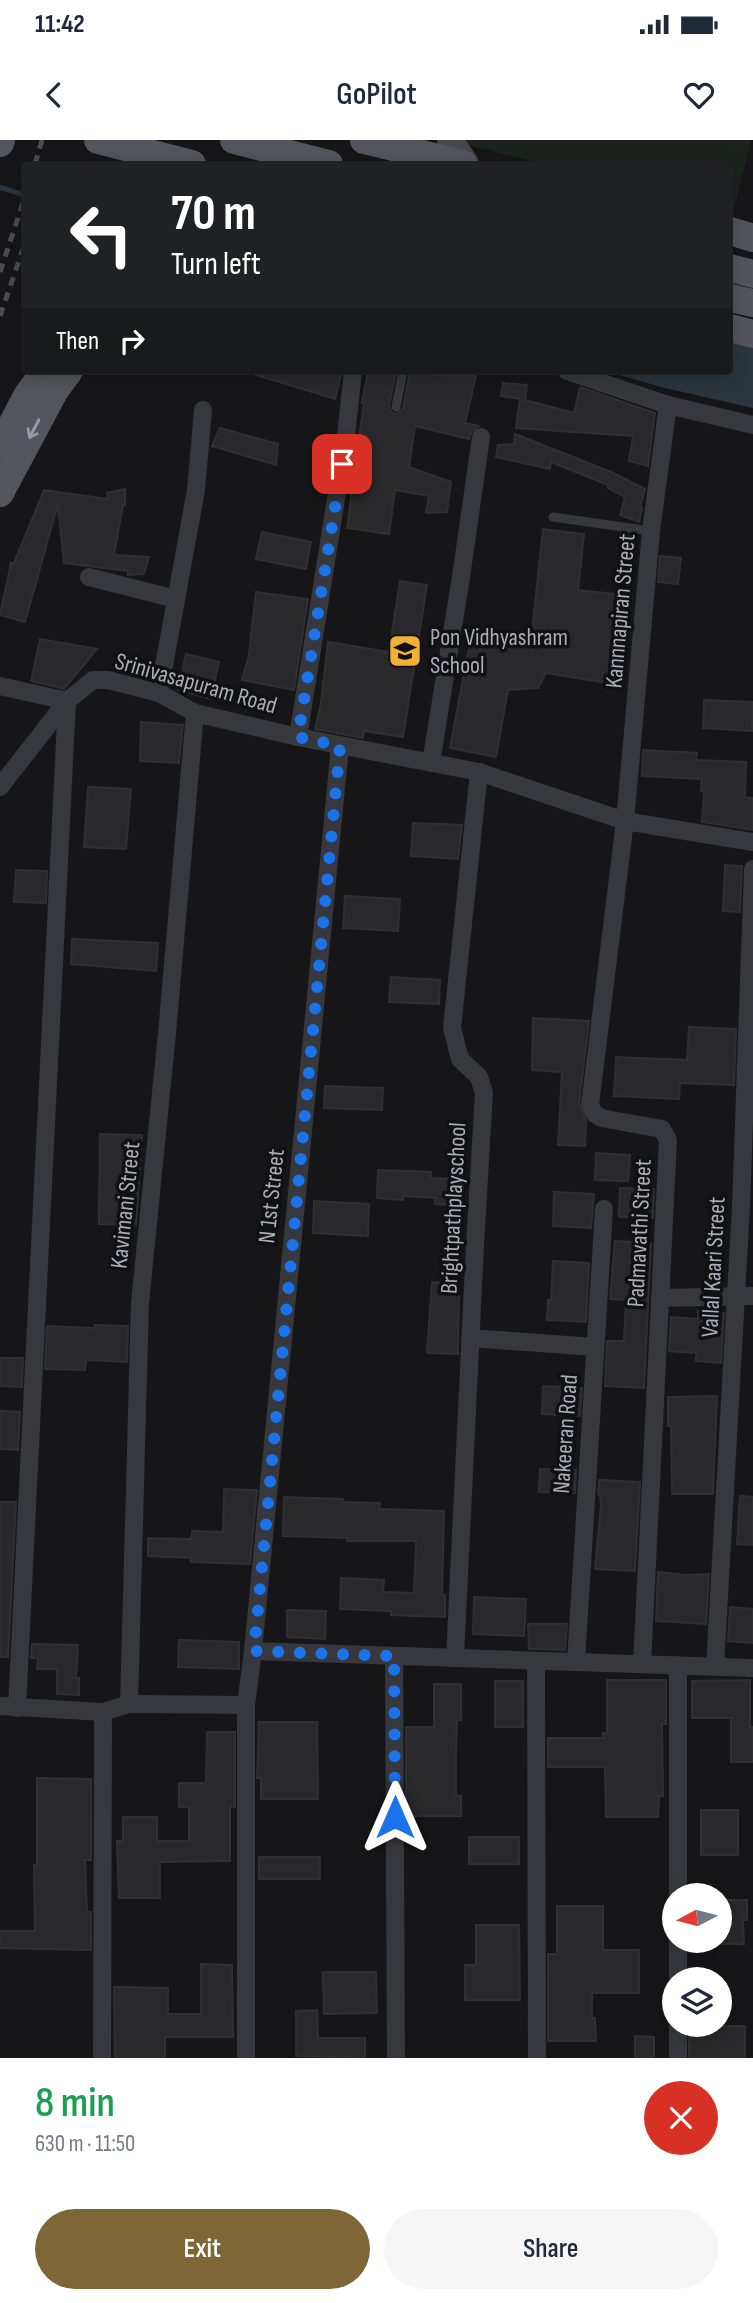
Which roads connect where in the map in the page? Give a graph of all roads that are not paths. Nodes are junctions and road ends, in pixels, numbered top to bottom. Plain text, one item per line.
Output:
1 (98, 140) edge
2 (170, 140) edge
3 (233, 140) edge
4 (363, 140) edge
5 (450, 140) edge
6 (164, 161) edge
7 (180, 161) edge
8 (317, 161) edge
9 (451, 161) edge
10 (462, 161) edge
11 (733, 232) edge
12 (753, 238) edge
13 (733, 269) edge
14 (753, 274) edge
15 (733, 299) edge
16 (753, 303) edge
17 (733, 329) edge
18 (753, 334) edge
19 (42, 375) edge
20 (66, 375) edge
21 (354, 375) edge
22 (402, 375) edge
23 (579, 375) edge
24 (668, 405) junction
25 (396, 407) dead end
26 (203, 410) dead end
27 (753, 425) edge
28 (481, 437) dead end
29 (0, 448) edge
30 (0, 493) edge
31 (553, 517) dead end
32 (651, 531) junction
33 (89, 577) dead end
34 (176, 599) junction
35 (0, 686) edge
36 (159, 693) junction
37 (67, 701) junction
38 (195, 713) junction
39 (298, 737) junction
40 (340, 746) junction
41 (431, 763) junction
42 (479, 772) junction
43 (0, 787) edge
44 (625, 821) junction
45 (753, 842) edge
46 (753, 869) edge
47 (604, 1209) dead end
48 (745, 1296) edge
49 (660, 1298) junction
50 (470, 1338) junction
51 (596, 1347) junction
52 (254, 1651) junction
53 (394, 1656) junction
54 (455, 1658) junction
55 (537, 1661) junction
56 (576, 1662) junction
57 (642, 1664) junction
58 (678, 1665) junction
59 (715, 1667) junction
60 (753, 1668) edge
61 (129, 1704) junction
62 (246, 1705) junction
63 (9, 1707) edge
64 (103, 1712) junction
65 (678, 1883) edge
66 (678, 2037) edge
67 (102, 2058) edge
68 (246, 2058) edge
69 (396, 2058) edge
70 (537, 2058) edge
71 (678, 2058) edge

1 - 7 main road, bridge
2 - 6 main road
3 - 8 main road
4 - 9 main road
5 - 10 street
11 - 12 main road
13 - 14 main road
15 - 16 main road
17 - 18 main road
19 - 29 main road
20 -> 30 main road
21 - 39 street
22 - 25 lane
23 - 24 street
24 - 27 street
24 - 32 street, Kannnapiran Street
26 - 34 street
28 - 41 street
31 - 32 lane
32 - 44 street, Kannnapiran Street
33 - 34 street
34 - 36 street
35 - 37 street
36 - 37 street, Srinivasapuram Road
36 - 38 street, Srinivasapuram Road
37 - 43 street, Srinivasapuram Road
37 - 63 street
38 - 39 street, Srinivasapuram Road
38 - 61 street, Kavimani Street
39 - 40 street, Srinivasapuram Road
40 - 41 street, Srinivasapuram Road
40 - 52 street, N 1st Street
41 - 42 street, Srinivasapuram Road
42 - 44 street, Srinivasapuram Road
42 - 50 street, Brightpathplayschool
44 - 45 street, Srinivasapuram Road
44 - 49 street, Padmavathi Street
46 - 48 street, Vallal Kaari Street
47 - 51 street, Nakeeran Road
48 - 49 street
48 - 59 street, Vallal Kaari Street
49 - 57 street, Padmavathi Street
50 - 51 street
50 - 54 street, Brightpathplayschool
51 - 56 street, Nakeeran Road
52 - 53 street
52 - 62 street, N 1st Street
53 - 54 street
53 - 69 street
54 - 55 street
55 - 56 street
55 - 70 street
56 - 57 street
57 - 58 street
58 - 59 street
58 - 65 street
59 - 60 street
61 - 62 street
61 - 64 street
62 - 68 street, N 1st Street
63 - 64 street
64 - 67 street
66 - 71 street

